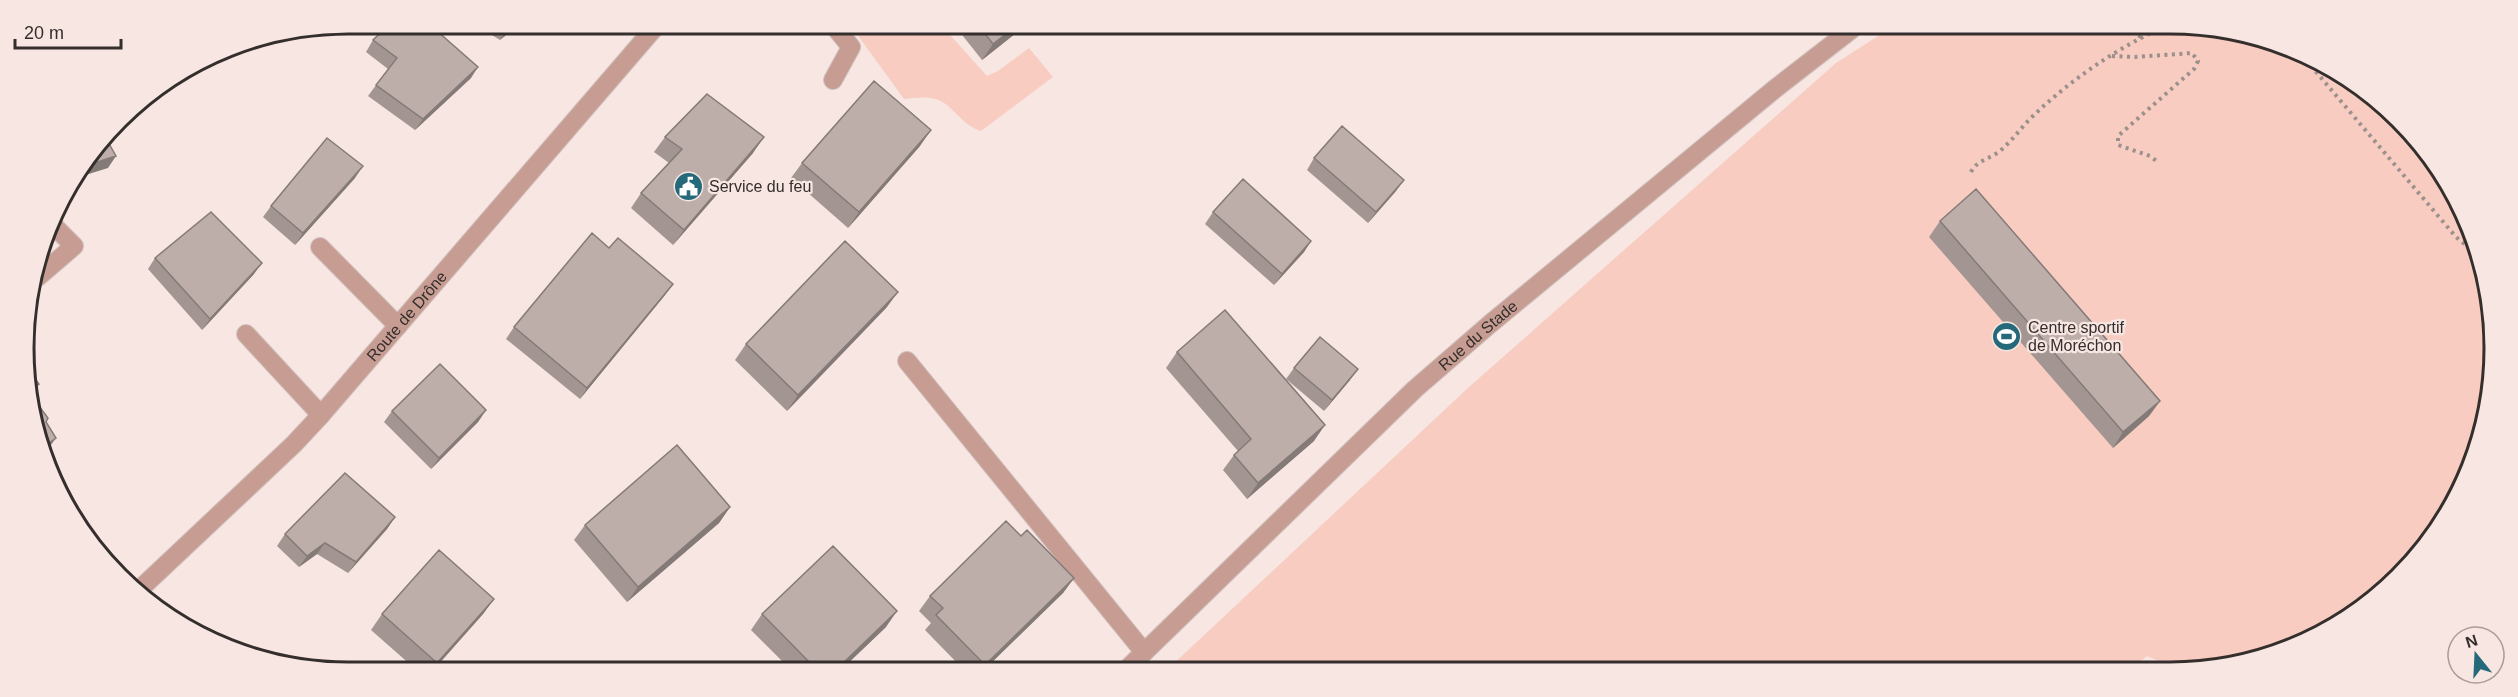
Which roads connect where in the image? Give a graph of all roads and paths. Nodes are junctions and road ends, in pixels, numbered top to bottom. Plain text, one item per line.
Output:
1 (649, 34) edge
2 (840, 34) edge
3 (1846, 34) edge
4 (2141, 34) edge
5 (2149, 34) edge
6 (2138, 39) junction
7 (2112, 56) junction
8 (2315, 71) edge
9 (833, 80) dead end
10 (2159, 163) dead end
11 (1971, 172) dead end
12 (57, 229) edge
13 (2466, 245) edge
14 (320, 247) dead end
15 (44, 272) edge
16 (398, 326) junction
17 (246, 334) dead end
18 (907, 361) dead end
19 (321, 415) junction
20 (143, 586) edge
21 (1144, 652) junction
22 (1134, 662) edge

1 - 16 street, Route de Drône
2 - 9 street
3 - 21 street, Rue du Stade
4 - 6 path
5 - 6 path
6 - 7 path
7 - 10 path
7 - 11 path
8 - 13 path
12 - 15 street
14 - 16 street
16 - 19 street, Route de Drône
17 - 19 street
18 - 21 street
19 - 20 street, Route de Drône
21 - 22 street, Rue du Stade

